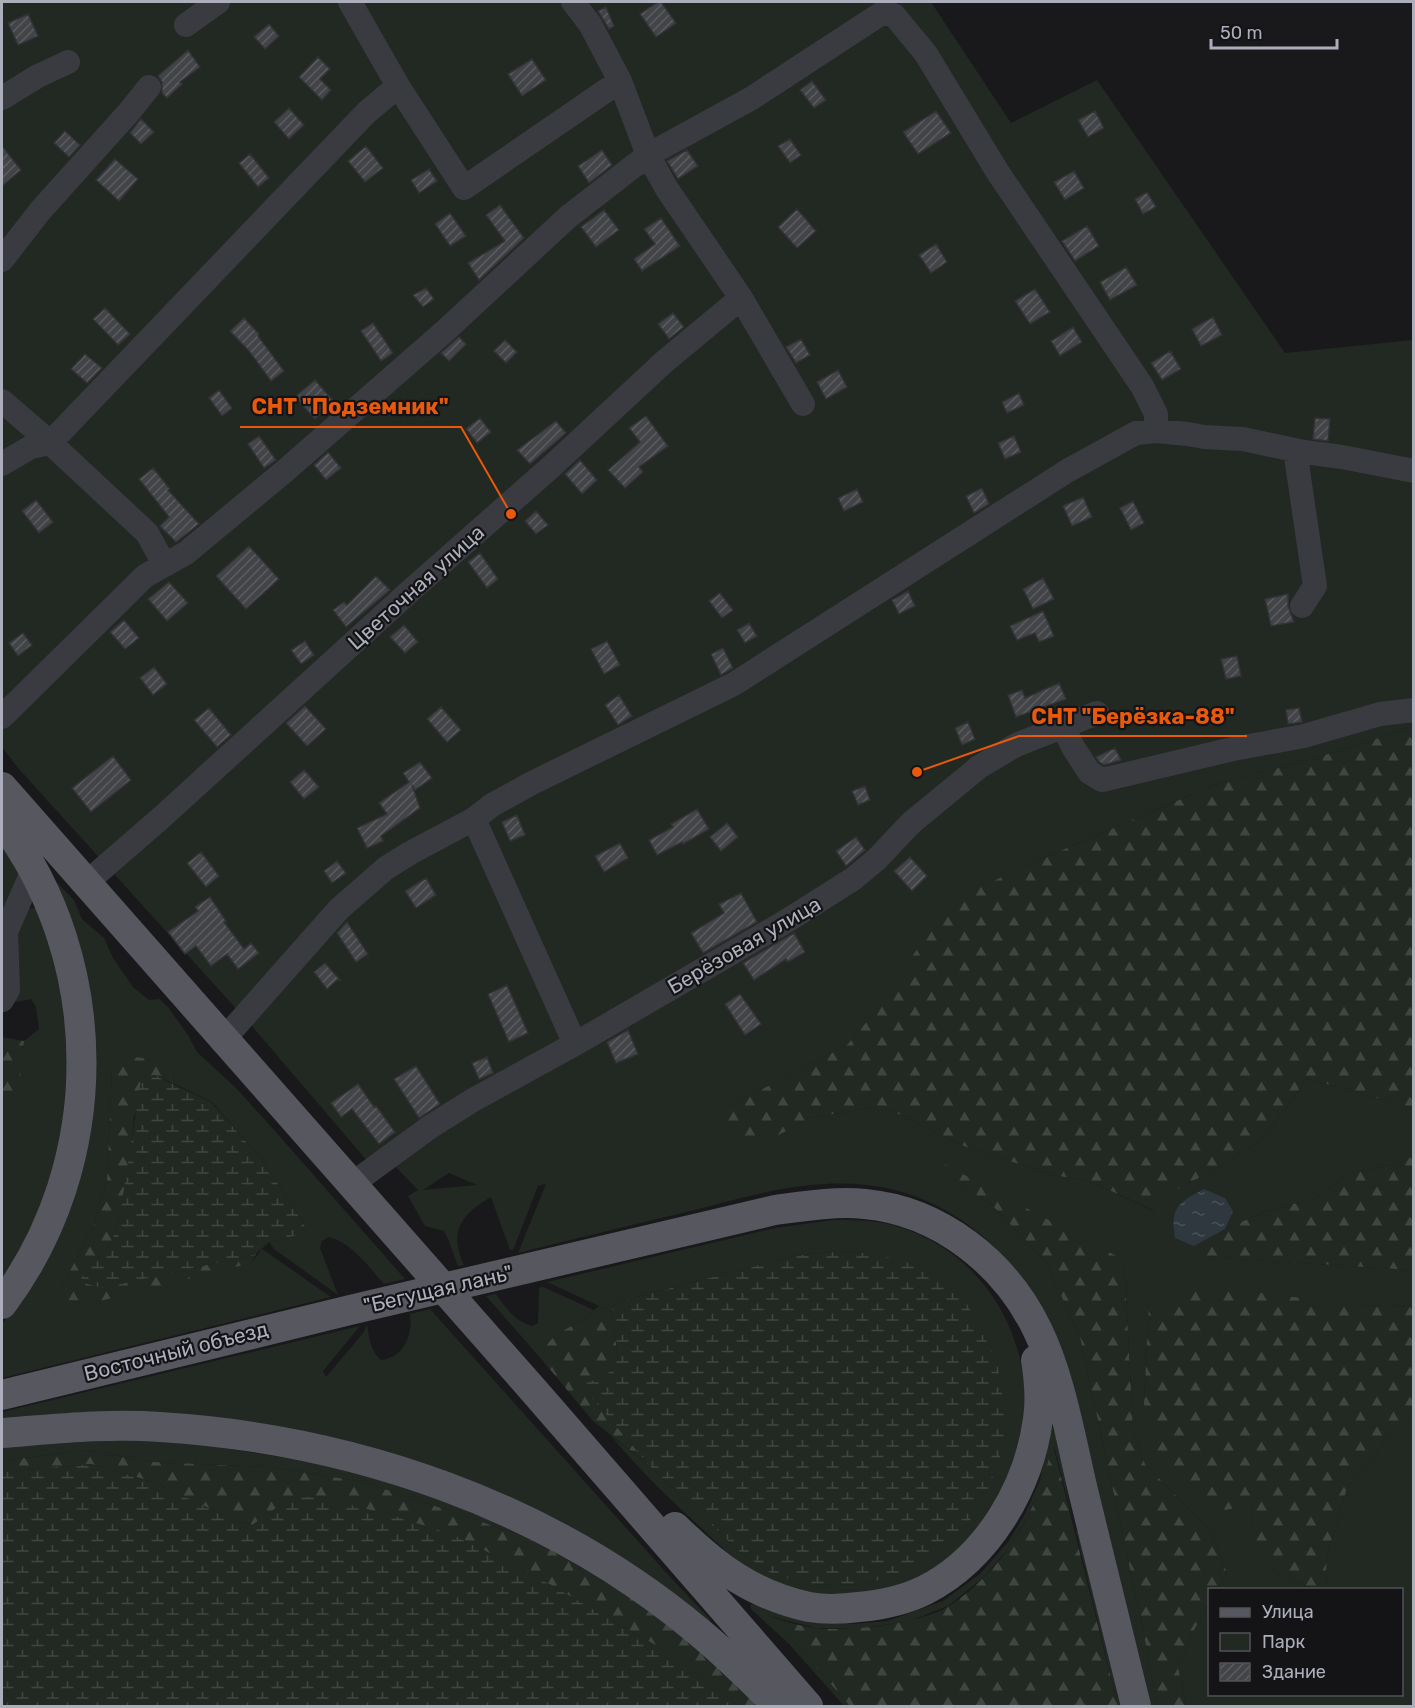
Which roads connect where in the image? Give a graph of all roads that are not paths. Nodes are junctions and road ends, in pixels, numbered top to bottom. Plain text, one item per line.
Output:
1 (218, 2) edge
2 (350, 2) edge
3 (573, 2) edge
4 (186, 25) dead end
5 (68, 62) dead end
6 (620, 81) junction
7 (398, 86) junction
8 (149, 87) dead end
9 (2, 98) edge
10 (648, 155) junction
11 (2, 260) edge
12 (741, 298) junction
13 (2, 401) edge
14 (803, 404) dead end
15 (1156, 431) junction
16 (50, 443) junction
17 (1295, 450) junction
18 (2, 464) edge
19 (1413, 471) edge
20 (164, 564) junction
21 (1302, 606) dead end
22 (1413, 710) edge
23 (1097, 713) dead end
24 (2, 717) edge
25 (1063, 727) junction
26 (2, 787) edge
27 (474, 819) junction
28 (2, 821) edge
29 (33, 870) junction
30 (86, 883) junction
31 (2, 1000) edge
32 (224, 1039) junction
33 (575, 1044) junction
34 (352, 1184) junction
35 (987, 1261) junction
36 (2, 1304) edge
37 (350, 1310) joint
38 (535, 1392) junction
39 (2, 1395) edge
40 (2, 1433) edge
41 (778, 1707) edge
42 (808, 1707) edge
43 (1136, 1707) edge

1 - 4 street
2 - 7 street
3 - 6 street
5 - 9 street
6 - 7 street
6 - 10 street
7 - 16 street
8 - 11 street
10 - 12 street
10 - 15 street
10 - 20 street
12 - 14 street
12 - 30 street, Цветочная улица
13 - 16 street
15 - 17 street
15 - 27 street
16 - 18 street
16 - 20 street
17 - 19 street
17 - 21 street
20 - 24 street
22 - 25 street
23 - 25 street, Берёзовая улица
25 - 33 street, Берёзовая улица
26 - 30 main road
27 - 32 street
27 - 33 street
28 - 29 main road
29 - 31 street
29 - 36 main road
30 - 32 main road
32 - 34 main road
33 - 34 street, Берёзовая улица
34 - 38 main road
35 - 37 main road, "Бегущая лань"
35 - 38 main road
35 - 43 main road
37 - 39 main road, Восточный объезд
38 - 42 main road
40 - 41 main road

